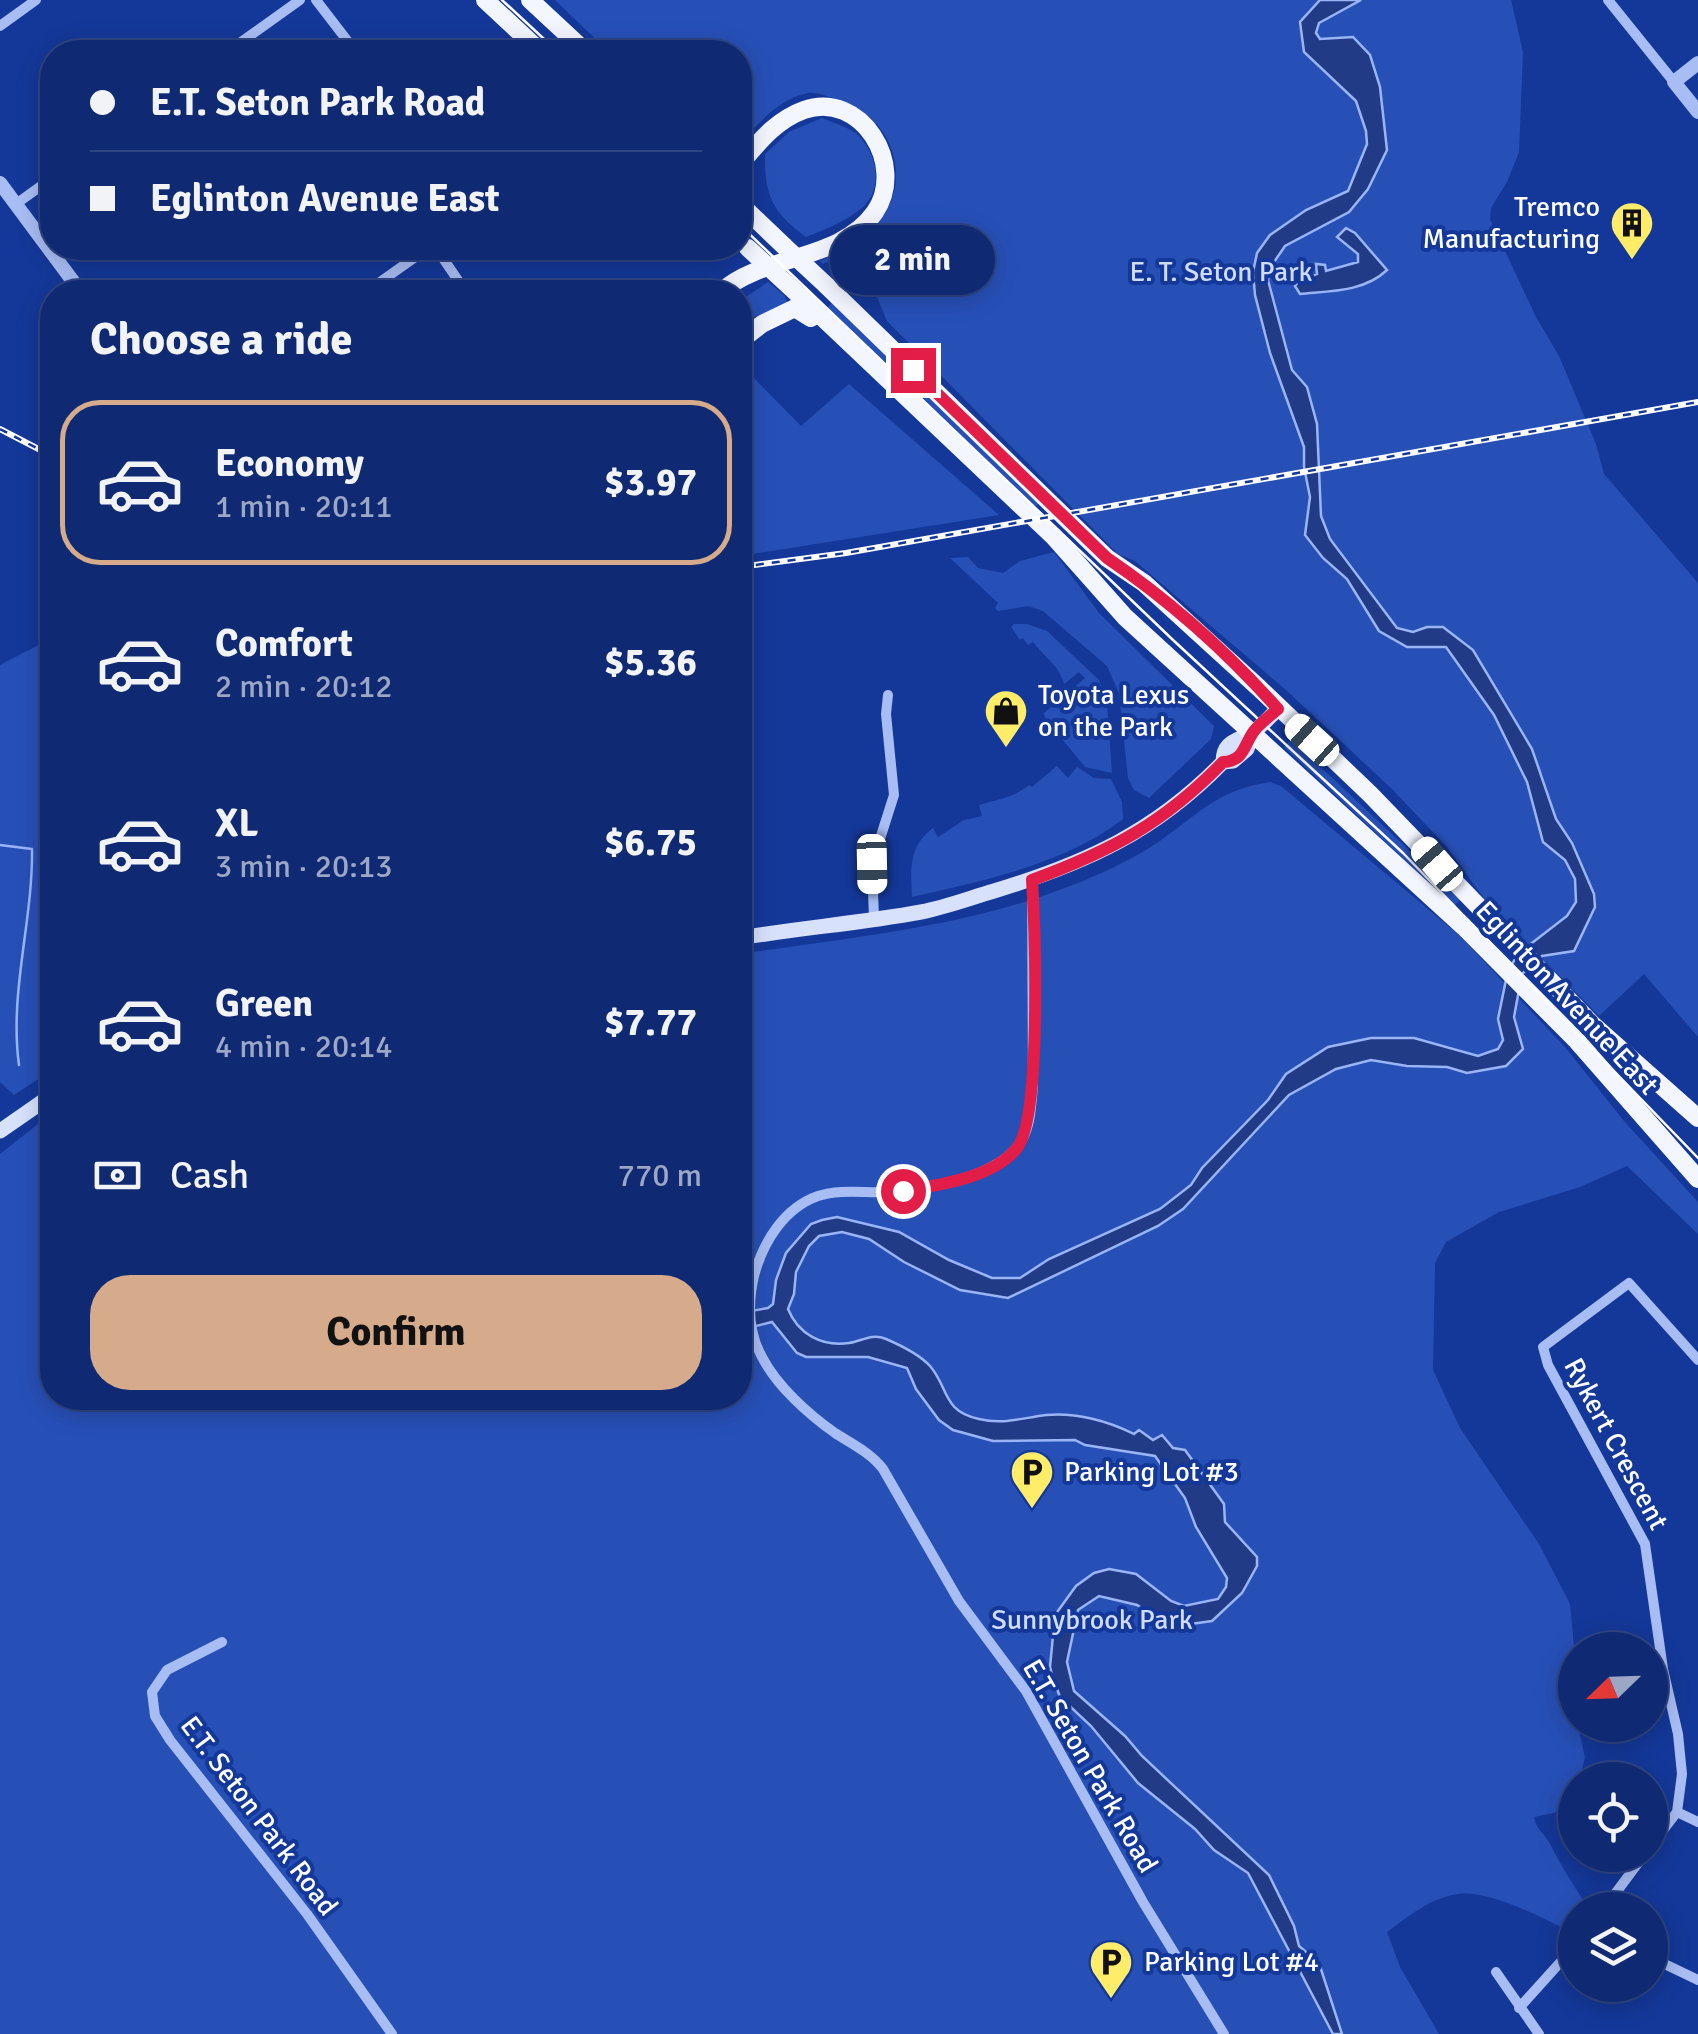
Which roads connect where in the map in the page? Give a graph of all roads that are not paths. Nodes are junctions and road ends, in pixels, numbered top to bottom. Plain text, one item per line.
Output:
1 (36, 0) edge
2 (300, 0) edge
3 (316, 0) edge
4 (485, 0) edge
5 (530, 0) edge
6 (1608, 0) edge
7 (0, 26) edge
8 (244, 40) edge
9 (347, 40) edge
10 (528, 40) edge
11 (573, 40) edge
12 (1698, 63) edge
13 (1674, 82) junction
14 (1698, 112) edge
15 (752, 151) edge
16 (0, 183) edge
17 (40, 187) edge
18 (16, 204) junction
19 (752, 215) edge
20 (40, 236) edge
21 (752, 251) edge
22 (411, 260) edge
23 (383, 280) edge
24 (741, 280) edge
25 (752, 330) edge
26 (902, 393) junction
27 (888, 695) dead end
28 (1278, 709) junction
29 (1252, 733) junction
30 (1032, 880) junction
31 (874, 918) junction
32 (752, 936) edge
33 (40, 1103) edge
34 (1698, 1118) edge
35 (0, 1131) edge
36 (1698, 1180) edge
37 (752, 1286) edge
38 (752, 1328) edge
39 (1698, 1360) edge
40 (222, 1642) dead end
41 (1677, 1812) junction
42 (1698, 1822) edge
43 (1668, 1824) edge
44 (1558, 1965) edge
45 (1668, 1966) edge
46 (1496, 1972) dead end
47 (1698, 1980) edge
48 (1520, 2008) junction
49 (392, 2034) edge
50 (1224, 2034) edge
51 (1538, 2034) edge

1 - 7 street
2 - 8 street
3 - 9 street
4 - 10 main road
5 - 11 main road
6 - 13 street
12 - 13 street
13 - 14 street
15 - 24 main road
16 - 18 street
17 - 18 street
18 - 20 street
19 - 28 main road, Eglinton Avenue East, bridge
21 - 26 main road, Eglinton Avenue East, bridge
22 - 23 street
25 - 26 main road
26 - 29 main road, Eglinton Avenue East
27 - 31 street
28 - 29 main road
28 - 34 main road, Eglinton Avenue East
29 - 30 main road
29 - 36 main road, Eglinton Avenue East
30 - 31 main road
30 - 37 street, E.T. Seton Park Road
31 - 32 main road
33 - 35 main road
38 - 50 street, E.T. Seton Park Road
39 - 41 street, Rykert Crescent
40 - 49 street, E.T. Seton Park Road
41 - 42 street
41 - 43 street
44 - 48 street
45 - 47 street
46 - 48 street
48 - 51 street

